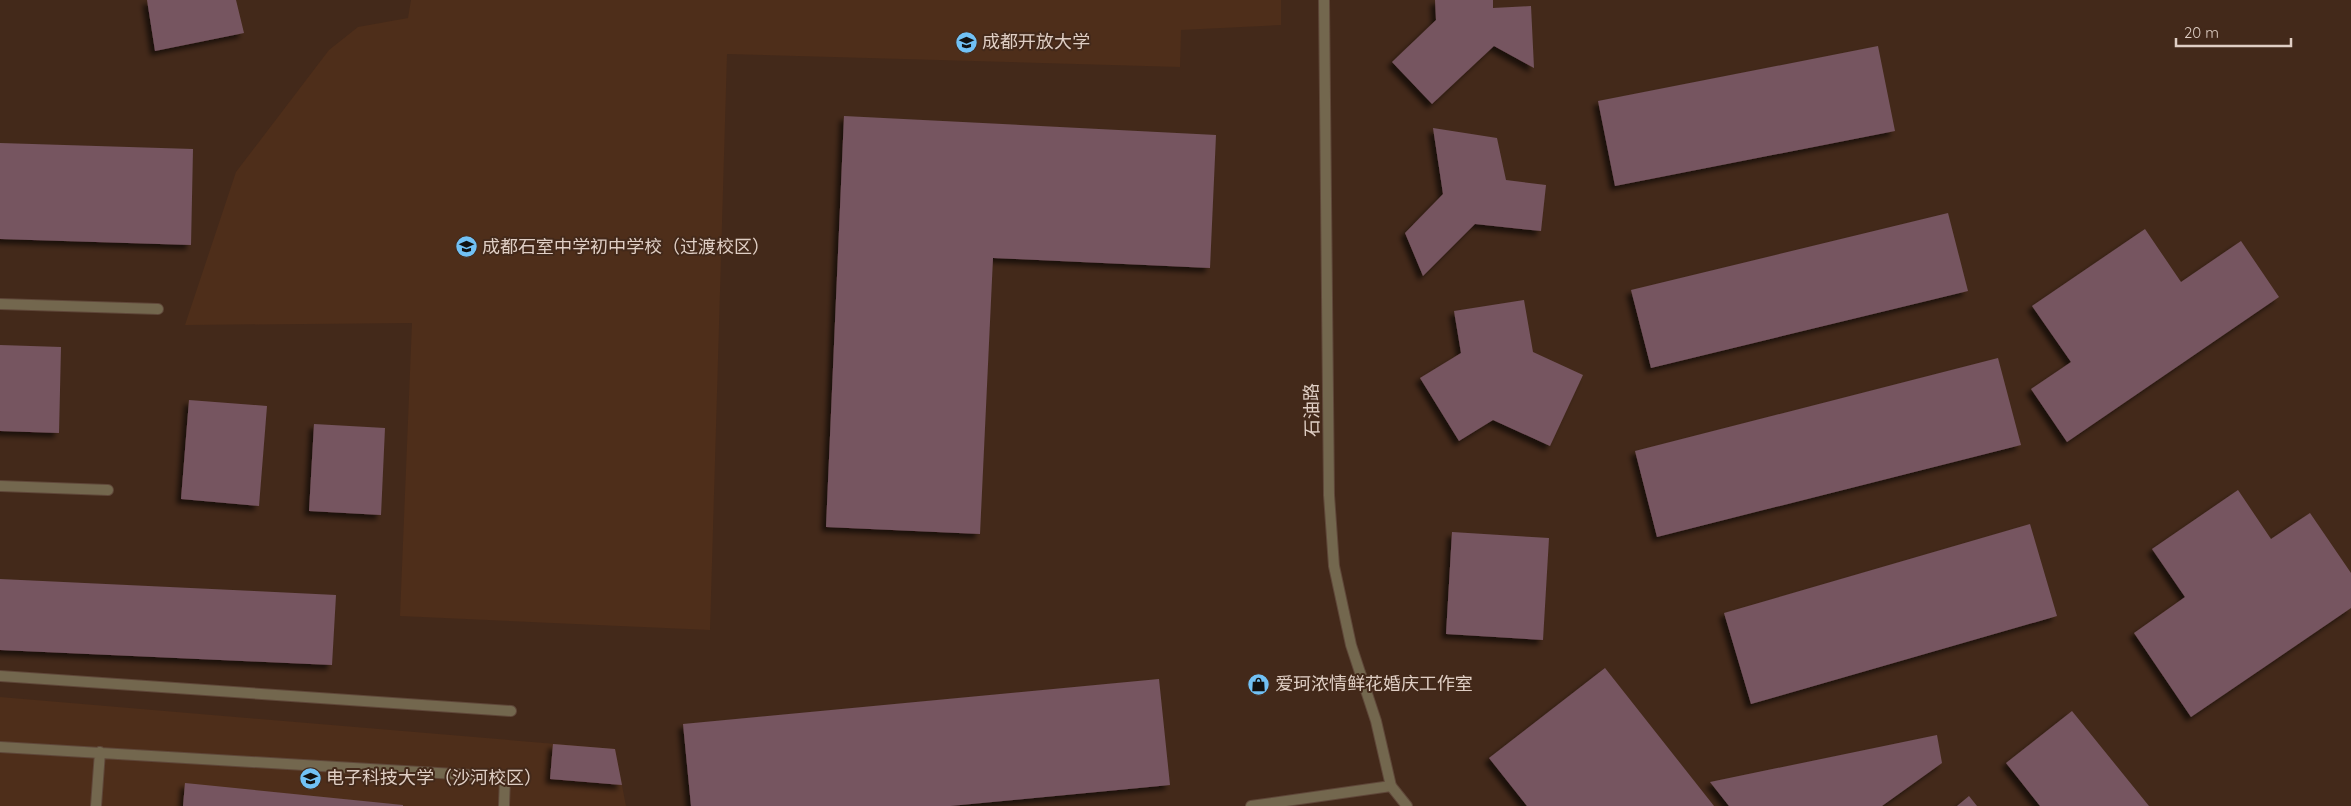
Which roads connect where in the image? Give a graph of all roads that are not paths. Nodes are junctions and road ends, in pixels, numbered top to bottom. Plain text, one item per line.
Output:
1 (1324, 0) edge
2 (0, 304) edge
3 (158, 309) dead end
4 (0, 486) edge
5 (108, 490) dead end
6 (0, 676) edge
7 (512, 711) dead end
8 (0, 747) edge
9 (100, 752) junction
10 (1391, 786) junction
11 (96, 806) edge
12 (504, 806) edge
13 (1251, 806) edge
14 (1406, 806) edge

1 - 10 street, 石油路
2 - 3 street
4 - 5 street
6 - 7 street
8 - 9 street
9 - 11 street
9 - 12 street
10 - 13 street
10 - 14 street, 石油路

